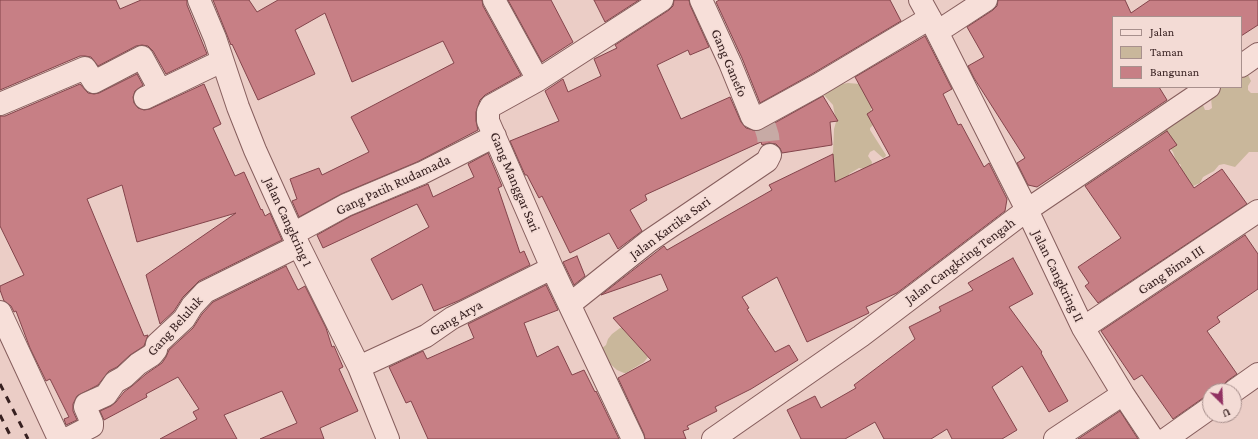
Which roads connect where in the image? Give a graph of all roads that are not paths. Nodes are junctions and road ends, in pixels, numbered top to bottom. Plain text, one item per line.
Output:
1 (199, 0) edge
2 (494, 0) edge
3 (662, 0) edge
4 (701, 0) edge
5 (986, 0) edge
6 (929, 17) edge
7 (1258, 54) edge
8 (222, 61) junction
9 (1242, 65) edge
10 (538, 80) junction
11 (1208, 88) edge
12 (0, 104) edge
13 (495, 136) junction
14 (770, 155) dead end
15 (1027, 210) junction
16 (1258, 211) edge
17 (296, 240) junction
18 (552, 268) junction
19 (570, 304) junction
20 (0, 312) edge
21 (1083, 328) junction
22 (358, 367) junction
23 (1258, 374) edge
24 (1242, 385) edge
25 (1123, 394) junction
26 (1202, 414) edge
27 (385, 438) edge
28 (59, 439) edge
29 (67, 439) edge
30 (634, 439) edge
31 (713, 439) edge
32 (1055, 439) edge
33 (1153, 439) edge
34 (1166, 439) edge

1 - 8 street, Jalan Cangkring 1
2 - 10 street
3 - 10 street, Gang Manggar Sari
4 - 6 street, Gang Ganefo
5 - 6 street
6 - 15 street, Jalan Cangkring II
7 - 9 street
8 - 12 street
8 - 17 street, Jalan Cangkring 1
10 - 13 street, Gang Manggar Sari
11 - 15 street, Jalan Cangkring Tengah
13 - 17 street, Gang Patih Rudamada
13 - 18 street, Gang Manggar Sari
14 - 19 street, Jalan Kartika Sari
15 - 21 street, Jalan Cangkring II
15 - 31 street, Jalan Cangkring Tengah
16 - 21 street, Gang Bima III
17 - 22 street, Jalan Cangkring 1
17 - 29 street, Gang Beluluk
18 - 19 street, Gang Manggar Sari
18 - 22 street, Gang Arya
19 - 30 street, Gang Manggar Sari
20 - 28 street
21 - 25 street, Jalan Cangkring II
22 - 27 street, Jalan Cangkring 1
23 - 24 street
25 - 32 street
25 - 33 street, Jalan Cangkring II
26 - 34 street

